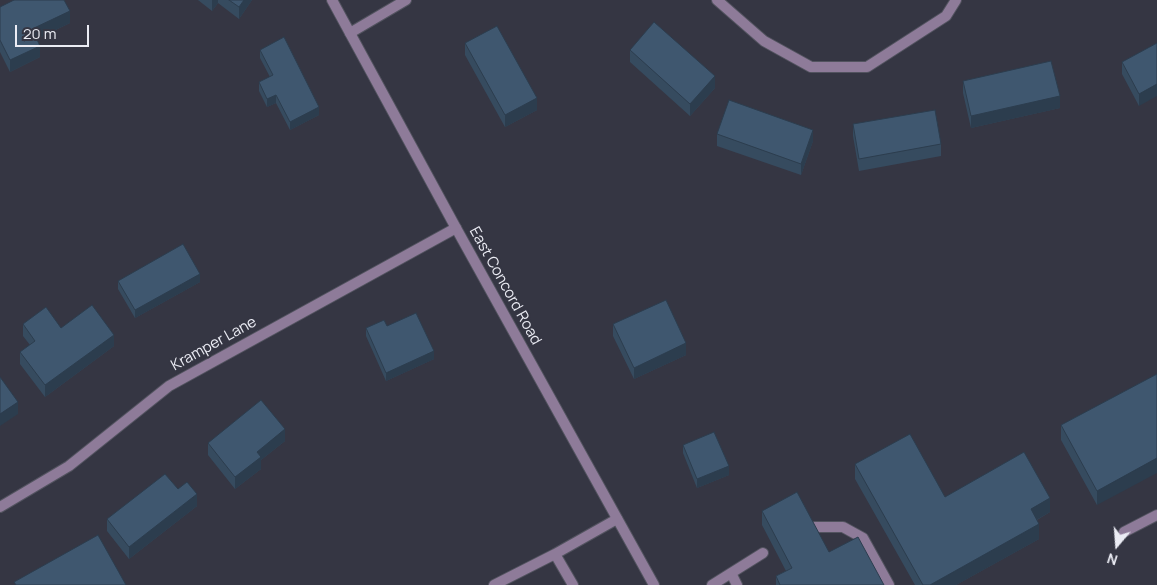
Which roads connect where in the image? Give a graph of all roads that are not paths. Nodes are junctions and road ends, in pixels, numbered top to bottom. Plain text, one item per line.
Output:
1 (332, 0) edge
2 (406, 0) edge
3 (717, 0) edge
4 (956, 0) edge
5 (350, 33) junction
6 (456, 228) junction
7 (0, 507) edge
8 (1157, 515) edge
9 (617, 519) junction
10 (814, 527) edge
11 (1124, 532) dead end
12 (763, 553) dead end
13 (555, 554) junction
14 (731, 573) junction
15 (494, 585) edge
16 (573, 585) edge
17 (654, 585) edge
18 (712, 585) edge
19 (737, 585) edge
20 (889, 585) edge

1 - 5 street, East Concord Road
2 - 5 street
3 - 4 street
5 - 6 street, East Concord Road
6 - 7 street, Kramper Lane
6 - 9 street, East Concord Road
8 - 11 street
9 - 13 street
9 - 17 street, East Concord Road
10 - 20 street
12 - 14 street
13 - 15 street
13 - 16 street
14 - 18 street
14 - 19 street

